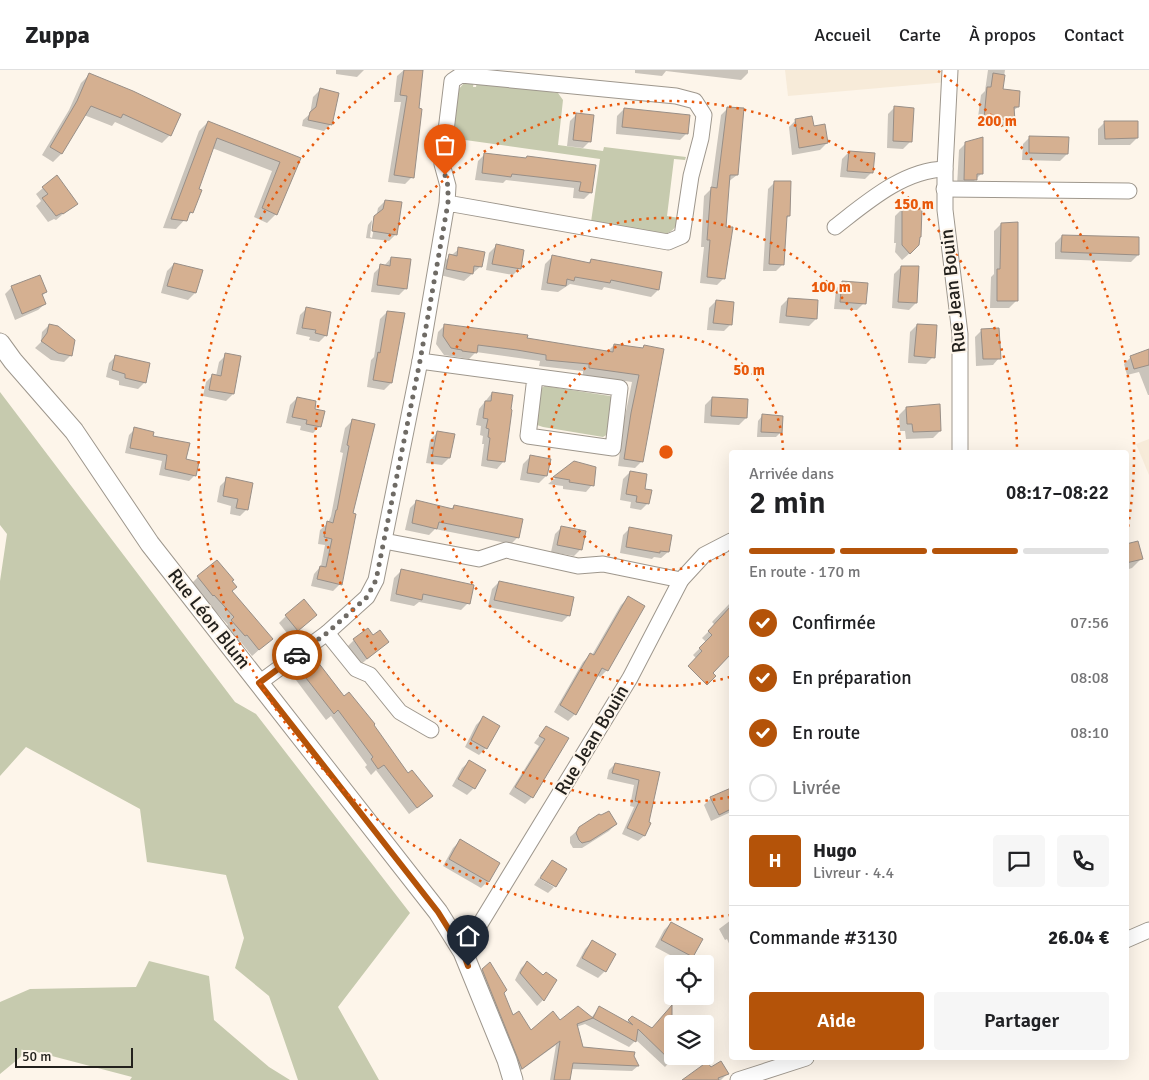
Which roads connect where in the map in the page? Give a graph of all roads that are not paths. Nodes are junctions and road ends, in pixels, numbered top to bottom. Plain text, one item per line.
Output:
1 (950, 70) edge
2 (945, 169) junction
3 (944, 189) junction
4 (1129, 191) dead end
5 (448, 203) junction
6 (835, 227) dead end
7 (0, 343) edge
8 (420, 361) junction
9 (535, 377) junction
10 (960, 450) edge
11 (384, 541) junction
12 (729, 542) edge
13 (681, 580) junction
14 (327, 633) junction
15 (259, 683) junction
16 (432, 730) dead end
17 (1149, 930) edge
18 (1129, 939) edge
19 (463, 952) junction
20 (800, 1060) edge
21 (513, 1080) edge
22 (738, 1080) edge

1 - 2 street, Rue Jean Bouin
2 - 3 street, Rue Jean Bouin
2 - 6 street
3 - 4 street
3 - 10 street, Rue Jean Bouin
5 - 5 street
5 - 8 street
7 - 15 street, Rue Léon Blum
8 - 9 street
8 - 11 street
9 - 9 street
11 - 13 street
11 - 14 street
12 - 13 street, Rue Jean Bouin
13 - 19 street, Rue Jean Bouin
14 - 15 street
14 - 16 street
15 - 19 street, Rue Léon Blum
17 - 18 street
19 - 21 street, Rue Léon Blum
20 - 22 street

